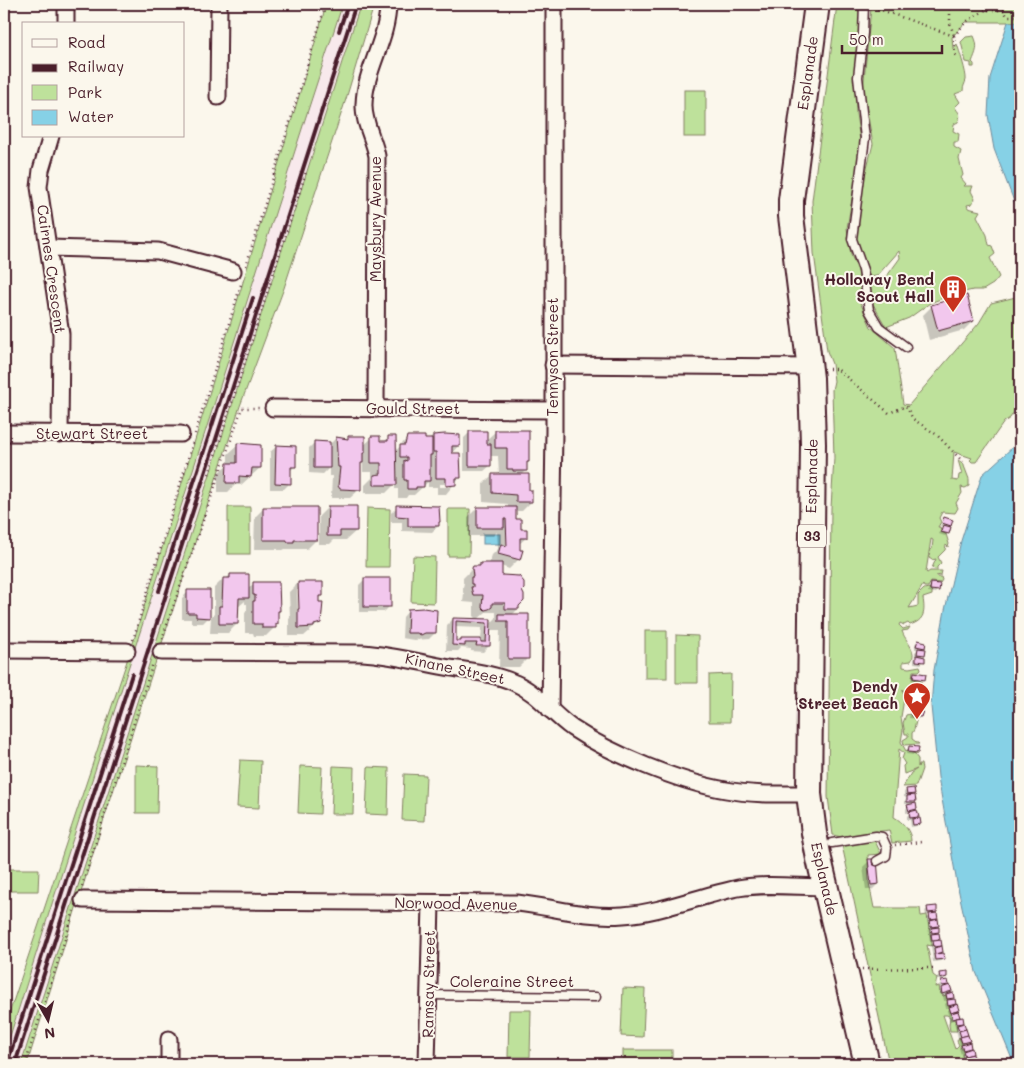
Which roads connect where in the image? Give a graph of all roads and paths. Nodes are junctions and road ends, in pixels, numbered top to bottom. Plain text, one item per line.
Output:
1 (66, 4) edge
2 (219, 4) edge
3 (326, 4) edge
4 (388, 4) edge
5 (554, 4) edge
6 (817, 4) edge
7 (864, 4) edge
8 (950, 4) edge
9 (995, 4) edge
10 (987, 10) junction
11 (1020, 16) edge
12 (66, 22) edge
13 (954, 36) junction
14 (958, 58) dead end
15 (218, 97) dead end
16 (50, 138) edge
17 (306, 172) dead end
18 (49, 248) junction
19 (240, 272) junction
20 (906, 347) dead end
21 (553, 365) junction
22 (819, 368) junction
23 (273, 408) joint
24 (376, 409) junction
25 (552, 410) junction
26 (4, 433) edge
27 (60, 434) junction
28 (181, 434) dead end
29 (963, 462) dead end
30 (208, 474) dead end
31 (130, 647) joint
32 (4, 650) edge
33 (159, 651) junction
34 (550, 710) junction
35 (809, 794) junction
36 (921, 842) dead end
37 (832, 843) dead end
38 (886, 845) junction
39 (877, 861) dead end
40 (826, 887) junction
41 (80, 897) junction
42 (431, 903) junction
43 (933, 968) dead end
44 (867, 969) dead end
45 (428, 995) junction
46 (596, 996) dead end
47 (169, 1039) dead end
48 (25, 1064) edge
49 (169, 1064) edge
50 (427, 1064) edge
51 (867, 1064) edge

1 - 12 street
2 - 15 street
3 - 19 path
4 - 24 street, Maysbury Avenue
5 - 21 street, Tennyson Street
6 - 22 main road, Esplanade / 33
7 - 13 path
7 - 20 lane
8 - 13 path
9 - 10 path
10 - 11 path
10 - 13 path
13 - 14 path
16 - 18 street, Cairnes Crescent
17 - 30 path
18 - 19 street
18 - 27 street, Cairnes Crescent
19 - 31 path
21 - 22 street
21 - 25 street, Tennyson Street
22 - 29 path
22 - 35 main road, Esplanade / 33
23 - 24 street, Gould Street
23 - 33 path
24 - 25 street, Gould Street
25 - 34 street, Tennyson Street
26 - 27 street, Stewart Street
27 - 28 street, Stewart Street
31 - 32 street
33 - 34 street, Kinane Street
33 - 41 path
34 - 35 street, Kinane Street
35 - 40 main road, Esplanade / 33
36 - 38 path
37 - 38 lane
38 - 39 lane
40 - 42 street, Norwood Avenue
40 - 51 main road, Esplanade / 33
41 - 42 street, Norwood Avenue
41 - 48 path
42 - 45 street, Ramsay Street
43 - 44 path
45 - 46 lane, Coleraine Street
45 - 50 street, Ramsay Street
47 - 49 street

